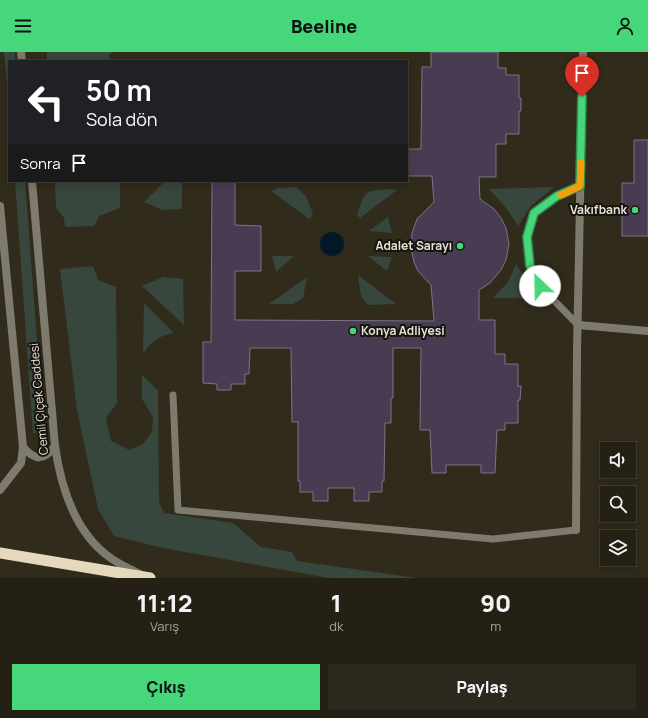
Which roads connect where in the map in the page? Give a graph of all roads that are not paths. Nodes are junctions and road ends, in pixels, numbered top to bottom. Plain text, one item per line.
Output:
1 (583, 52) edge
2 (32, 182) edge
3 (580, 186) junction
4 (0, 206) edge
5 (578, 325) junction
6 (648, 331) edge
7 (173, 395) dead end
8 (55, 446) junction
9 (23, 447) junction
10 (0, 490) edge
11 (576, 530) joint
12 (0, 553) edge
13 (148, 578) edge

1 - 3 street
2 - 8 street, Cemil Çiçek Caddesi
3 - 5 street
3 - 5 lane
4 - 9 street, Cemil Çiçek Caddesi
5 - 6 street
5 - 11 street
7 - 11 lane
8 - 9 street
8 - 13 street, Cemil Çiçek Caddesi
9 - 10 street, Cemil Çiçek Caddesi
12 - 13 highway

